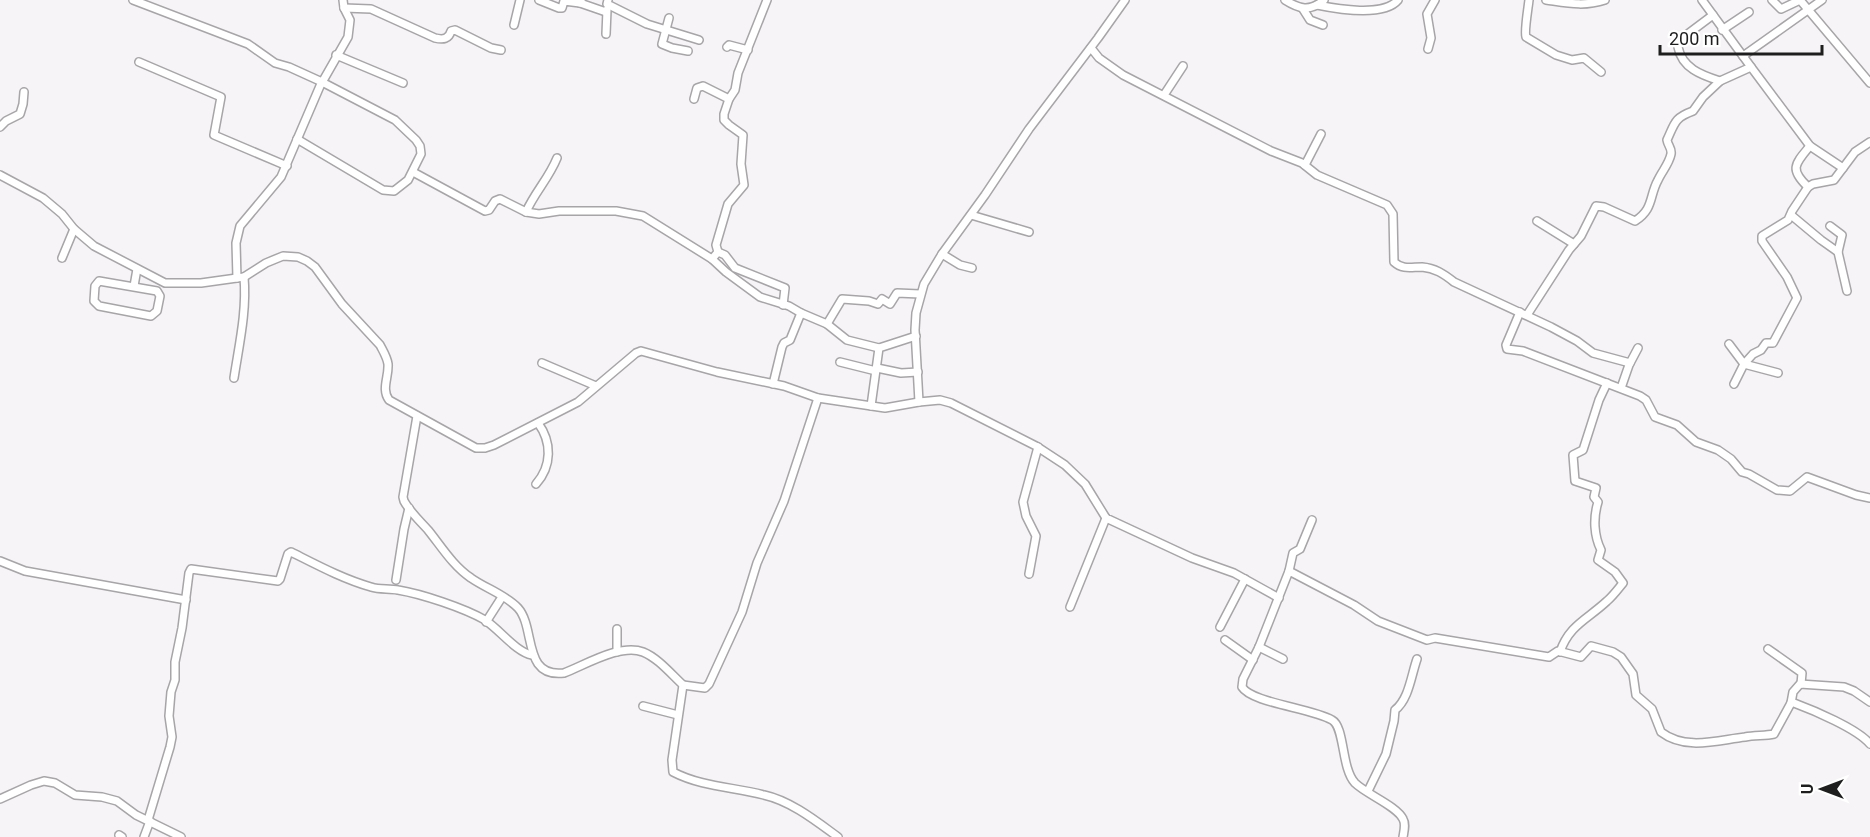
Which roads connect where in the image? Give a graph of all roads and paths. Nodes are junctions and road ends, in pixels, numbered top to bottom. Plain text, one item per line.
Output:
1 (133, 0) edge
2 (373, 0) edge
3 (520, 0) edge
4 (539, 0) edge
5 (767, 0) edge
6 (1125, 0) edge
7 (1285, 0) edge
8 (1324, 0) edge
9 (1398, 0) edge
10 (1435, 0) edge
11 (1529, 0) edge
12 (1546, 0) edge
13 (1605, 0) edge
14 (1702, 0) edge
15 (1772, 0) edge
16 (1822, 0) edge
17 (580, 2) edge
18 (343, 4) edge
19 (607, 5) edge
20 (1317, 5) junction
21 (371, 9) junction
22 (1303, 9) junction
23 (1809, 10) junction
24 (1749, 12) dead end
25 (1713, 15) junction
26 (669, 18) dead end
27 (514, 25) dead end
28 (1323, 25) dead end
29 (666, 29) junction
30 (1722, 30) junction
31 (606, 34) dead end
32 (699, 40) dead end
33 (727, 48) dead end
34 (1091, 48) junction
35 (501, 50) dead end
36 (748, 50) junction
37 (1428, 50) dead end
38 (688, 51) dead end
39 (336, 55) junction
40 (1743, 56) junction
41 (139, 62) dead end
42 (1183, 66) dead end
43 (1751, 68) junction
44 (1601, 72) dead end
45 (1720, 81) junction
46 (322, 82) junction
47 (403, 83) dead end
48 (1870, 83) edge
49 (24, 92) dead end
50 (1164, 95) junction
51 (694, 99) dead end
52 (729, 99) junction
53 (0, 127) edge
54 (1321, 134) dead end
55 (297, 139) junction
56 (1870, 142) edge
57 (1810, 146) junction
58 (557, 158) dead end
59 (1305, 165) junction
60 (287, 166) junction
61 (1843, 168) junction
62 (413, 172) junction
63 (0, 175) edge
64 (1808, 187) junction
65 (526, 212) junction
66 (1791, 214) junction
67 (971, 215) junction
68 (1537, 221) dead end
69 (1830, 226) dead end
70 (74, 229) junction
71 (1029, 232) dead end
72 (1574, 244) junction
73 (718, 252) junction
74 (1838, 252) junction
75 (942, 254) junction
76 (62, 258) dead end
77 (712, 259) junction
78 (972, 268) dead end
79 (137, 269) junction
80 (241, 278) junction
81 (134, 286) junction
82 (1847, 291) dead end
83 (920, 294) junction
84 (783, 305) junction
85 (801, 313) junction
86 (1524, 314) junction
87 (827, 324) junction
88 (916, 336) junction
89 (1729, 344) dead end
90 (879, 348) junction
91 (1638, 348) dead end
92 (840, 362) dead end
93 (542, 363) dead end
94 (1630, 363) junction
95 (1744, 363) junction
96 (876, 369) junction
97 (918, 372) junction
98 (1778, 373) dead end
99 (234, 378) dead end
100 (1607, 382) junction
101 (773, 384) junction
102 (1734, 384) dead end
103 (596, 386) junction
104 (1621, 388) junction
105 (818, 398) junction
106 (919, 402) junction
107 (871, 406) junction
108 (417, 416) junction
109 (538, 423) junction
110 (1038, 447) junction
111 (536, 484) dead end
112 (1870, 498) edge
113 (409, 508) junction
114 (1106, 518) junction
115 (1312, 520) dead end
116 (0, 561) edge
117 (1289, 571) junction
118 (1029, 574) dead end
119 (1245, 579) junction
120 (396, 580) dead end
121 (502, 597) junction
122 (1279, 598) junction
123 (186, 600) junction
124 (1070, 607) dead end
125 (486, 622) junction
126 (1220, 627) dead end
127 (617, 629) dead end
128 (1225, 640) dead end
129 (1259, 647) junction
130 (1768, 649) dead end
131 (617, 652) junction
132 (1560, 652) junction
133 (532, 655) junction
134 (1283, 659) dead end
135 (1417, 659) dead end
136 (1252, 660) junction
137 (1801, 684) junction
138 (683, 685) junction
139 (1870, 702) edge
140 (1791, 703) junction
141 (643, 706) dead end
142 (678, 715) junction
143 (1870, 744) edge
144 (1368, 791) junction
145 (0, 799) edge
146 (149, 820) junction
147 (144, 837) edge
148 (181, 837) edge
149 (836, 837) edge
150 (1403, 837) edge

1 - 46 street
2 - 21 street
3 - 27 street
4 - 17 street
5 - 36 street
6 - 34 street
7 - 22 street
8 - 20 street
9 - 20 street
10 - 37 street
11 - 44 street
12 - 13 street
14 - 25 street
15 - 23 street
16 - 23 street
17 - 19 street
18 - 21 street
18 - 39 street
19 - 29 street
19 - 31 street
20 - 22 street
21 - 35 street
22 - 28 street
23 - 40 street
23 - 48 street
24 - 30 street
25 - 30 street
25 - 45 street
26 - 29 street
29 - 32 street
29 - 38 street
30 - 40 street
33 - 36 street
34 - 50 street
34 - 67 street
36 - 52 street
39 - 46 street
39 - 47 street
40 - 43 street
41 - 60 street
42 - 50 street
43 - 45 street
43 - 57 street
45 - 72 street
46 - 55 street
46 - 62 street
49 - 53 street
50 - 59 street
51 - 52 street
52 - 73 street
54 - 59 street
55 - 60 street
55 - 62 street
56 - 61 street
57 - 61 street
57 - 64 street
58 - 65 street
59 - 86 street
60 - 80 street
61 - 64 street
62 - 65 street
63 - 70 street
64 - 66 street
65 - 77 street
66 - 74 street
66 - 95 street
67 - 71 street
67 - 75 street
68 - 72 street
69 - 74 street
70 - 76 street
70 - 79 street
72 - 86 street
73 - 77 street
73 - 84 street
74 - 82 street
75 - 78 street
75 - 83 street
77 - 84 street
79 - 80 street
79 - 81 street
80 - 99 street
80 - 108 street
81 - 81 street
83 - 87 street
83 - 88 street
84 - 85 street
85 - 87 street
85 - 101 street
86 - 94 street
86 - 100 street
87 - 90 street
88 - 90 street
88 - 97 street
89 - 95 street
90 - 96 street
91 - 94 street
92 - 96 street
93 - 103 street
94 - 104 street
95 - 98 street
95 - 102 street
96 - 97 street
96 - 107 street
97 - 106 street
100 - 104 street
100 - 132 street
101 - 103 street
101 - 105 street
103 - 109 street
104 - 112 street
105 - 107 street
105 - 138 street
106 - 107 street
106 - 110 street
108 - 109 street
108 - 113 street
109 - 111 street
110 - 114 street
110 - 118 street
113 - 120 street
113 - 121 street
114 - 119 street
114 - 124 street
115 - 117 street
116 - 123 street
117 - 122 street
117 - 132 street
119 - 122 street
119 - 126 street
121 - 125 street
121 - 133 street
122 - 129 street
123 - 125 street
123 - 146 street
125 - 133 street
127 - 131 street
128 - 136 street
129 - 134 street
129 - 136 street
130 - 137 street
131 - 133 street
131 - 138 street
132 - 140 street
135 - 144 street
136 - 144 street
137 - 139 street
137 - 140 street
138 - 142 street
140 - 143 street
141 - 142 street
142 - 149 street
144 - 150 street
145 - 146 street
146 - 147 street
146 - 148 street

